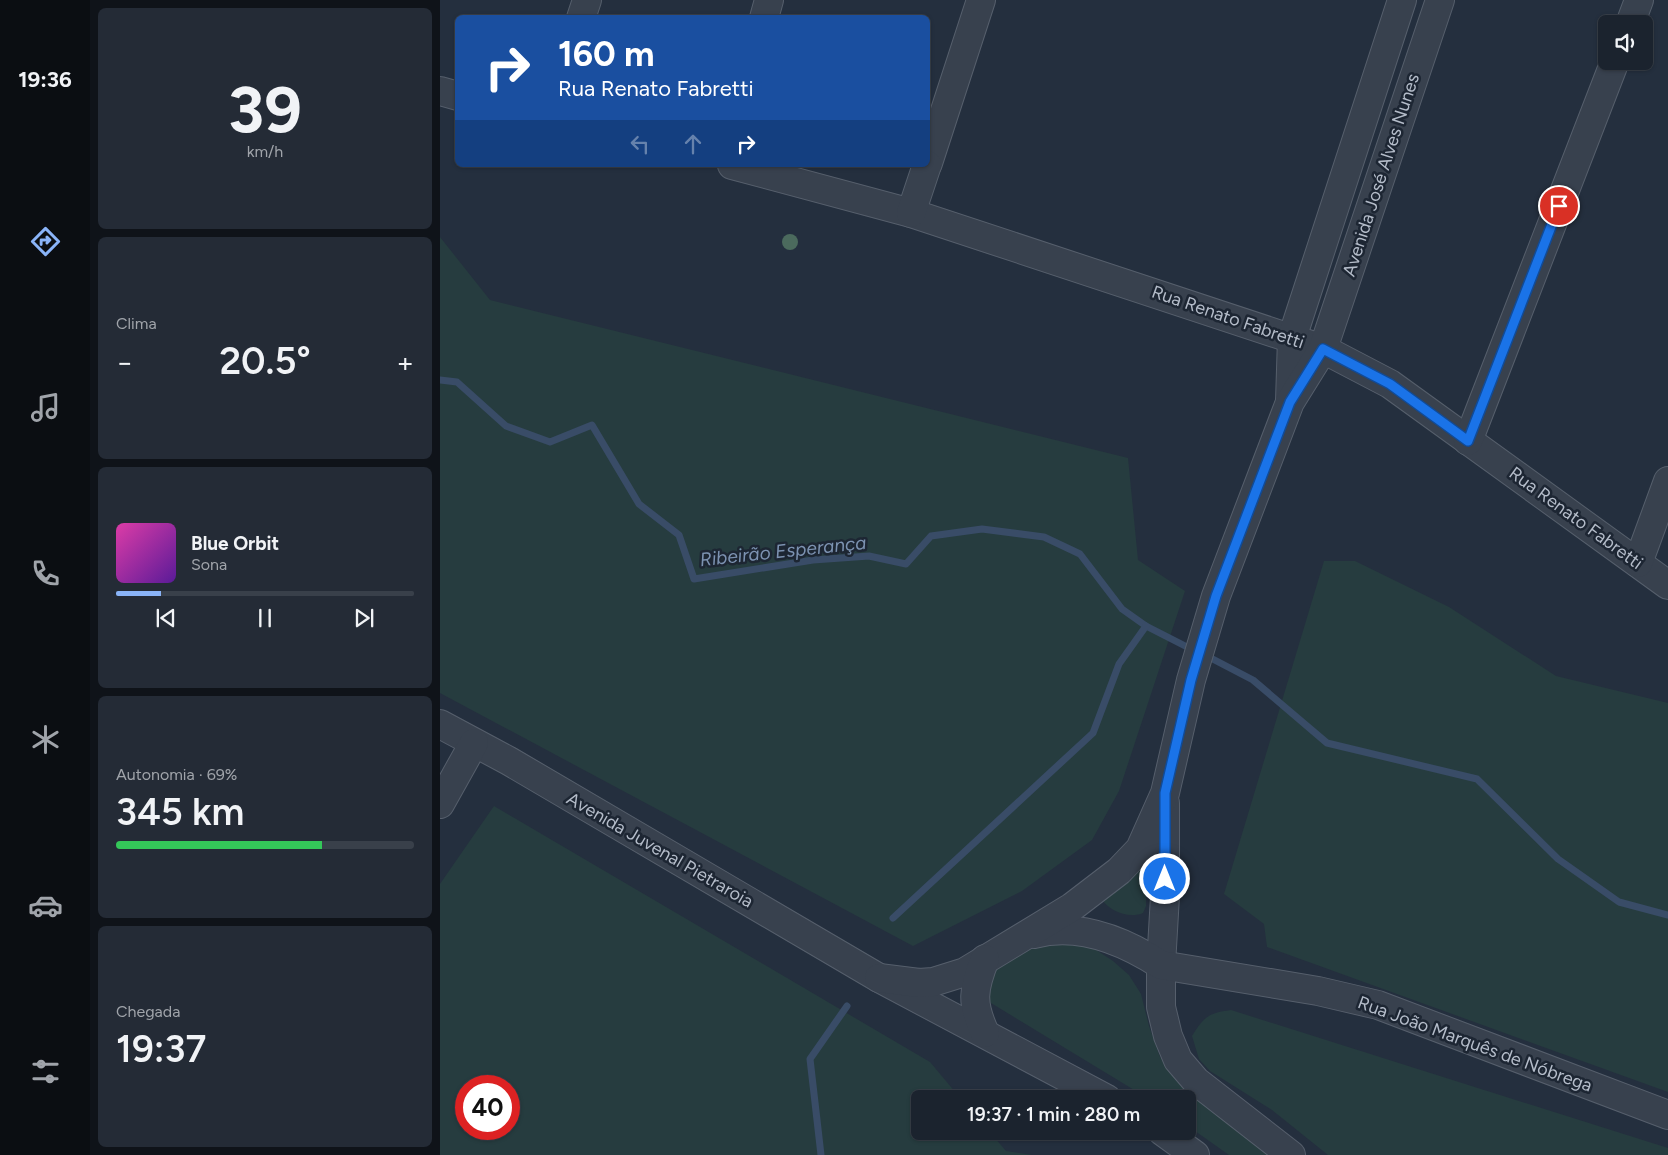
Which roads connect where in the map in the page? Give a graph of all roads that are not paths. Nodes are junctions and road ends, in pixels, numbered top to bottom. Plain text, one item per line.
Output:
1 (587, 0) edge
2 (769, 0) edge
3 (982, 0) edge
4 (1402, 0) edge
5 (1440, 0) edge
6 (1639, 0) edge
7 (582, 15) edge
8 (765, 15) edge
9 (1633, 15) edge
10 (1612, 70) edge
11 (440, 91) edge
12 (455, 95) edge
13 (930, 155) edge
14 (739, 167) edge
15 (926, 167) edge
16 (911, 213) junction
17 (1292, 338) junction
18 (1323, 349) junction
19 (1290, 402) junction
20 (1468, 441) junction
21 (1668, 481) edge
22 (1638, 563) junction
23 (1668, 585) edge
24 (440, 724) edge
25 (474, 743) junction
26 (1165, 793) junction
27 (440, 804) edge
28 (1019, 938) junction
29 (985, 959) junction
30 (1161, 965) junction
31 (879, 978) junction
32 (985, 1033) junction
33 (1090, 1090) edge
34 (1668, 1115) edge
35 (1174, 1140) edge
36 (1195, 1155) edge
37 (1292, 1155) edge

1 - 7 street
2 - 8 street
3 - 13 street
4 - 17 street, Avenida José Alves Nunes
5 - 18 street, Avenida José Alves Nunes
6 - 9 street
10 - 20 street
11 - 12 street
14 - 16 street, Rua Renato Fabretti
15 - 16 street
16 - 17 street, Rua Renato Fabretti
17 - 18 street, Rua Renato Fabretti
17 - 19 street, Avenida José Alves Nunes
18 - 19 street, Avenida José Alves Nunes
18 - 20 street, Rua Renato Fabretti
19 - 26 street
20 - 22 street, Rua Renato Fabretti
21 - 22 street
22 - 23 street, Rua Renato Fabretti
24 - 25 street, Avenida Juvenal Pietraroia
25 - 27 street
25 - 31 street, Avenida Juvenal Pietraroia
26 - 28 street
26 - 30 street
28 - 29 street
28 - 30 street
29 - 31 street
29 - 32 street
30 - 34 street, Rua João Marquês de Nóbrega
30 - 37 street
31 - 32 street, Avenida Juvenal Pietraroia
32 - 33 street
35 - 36 street

